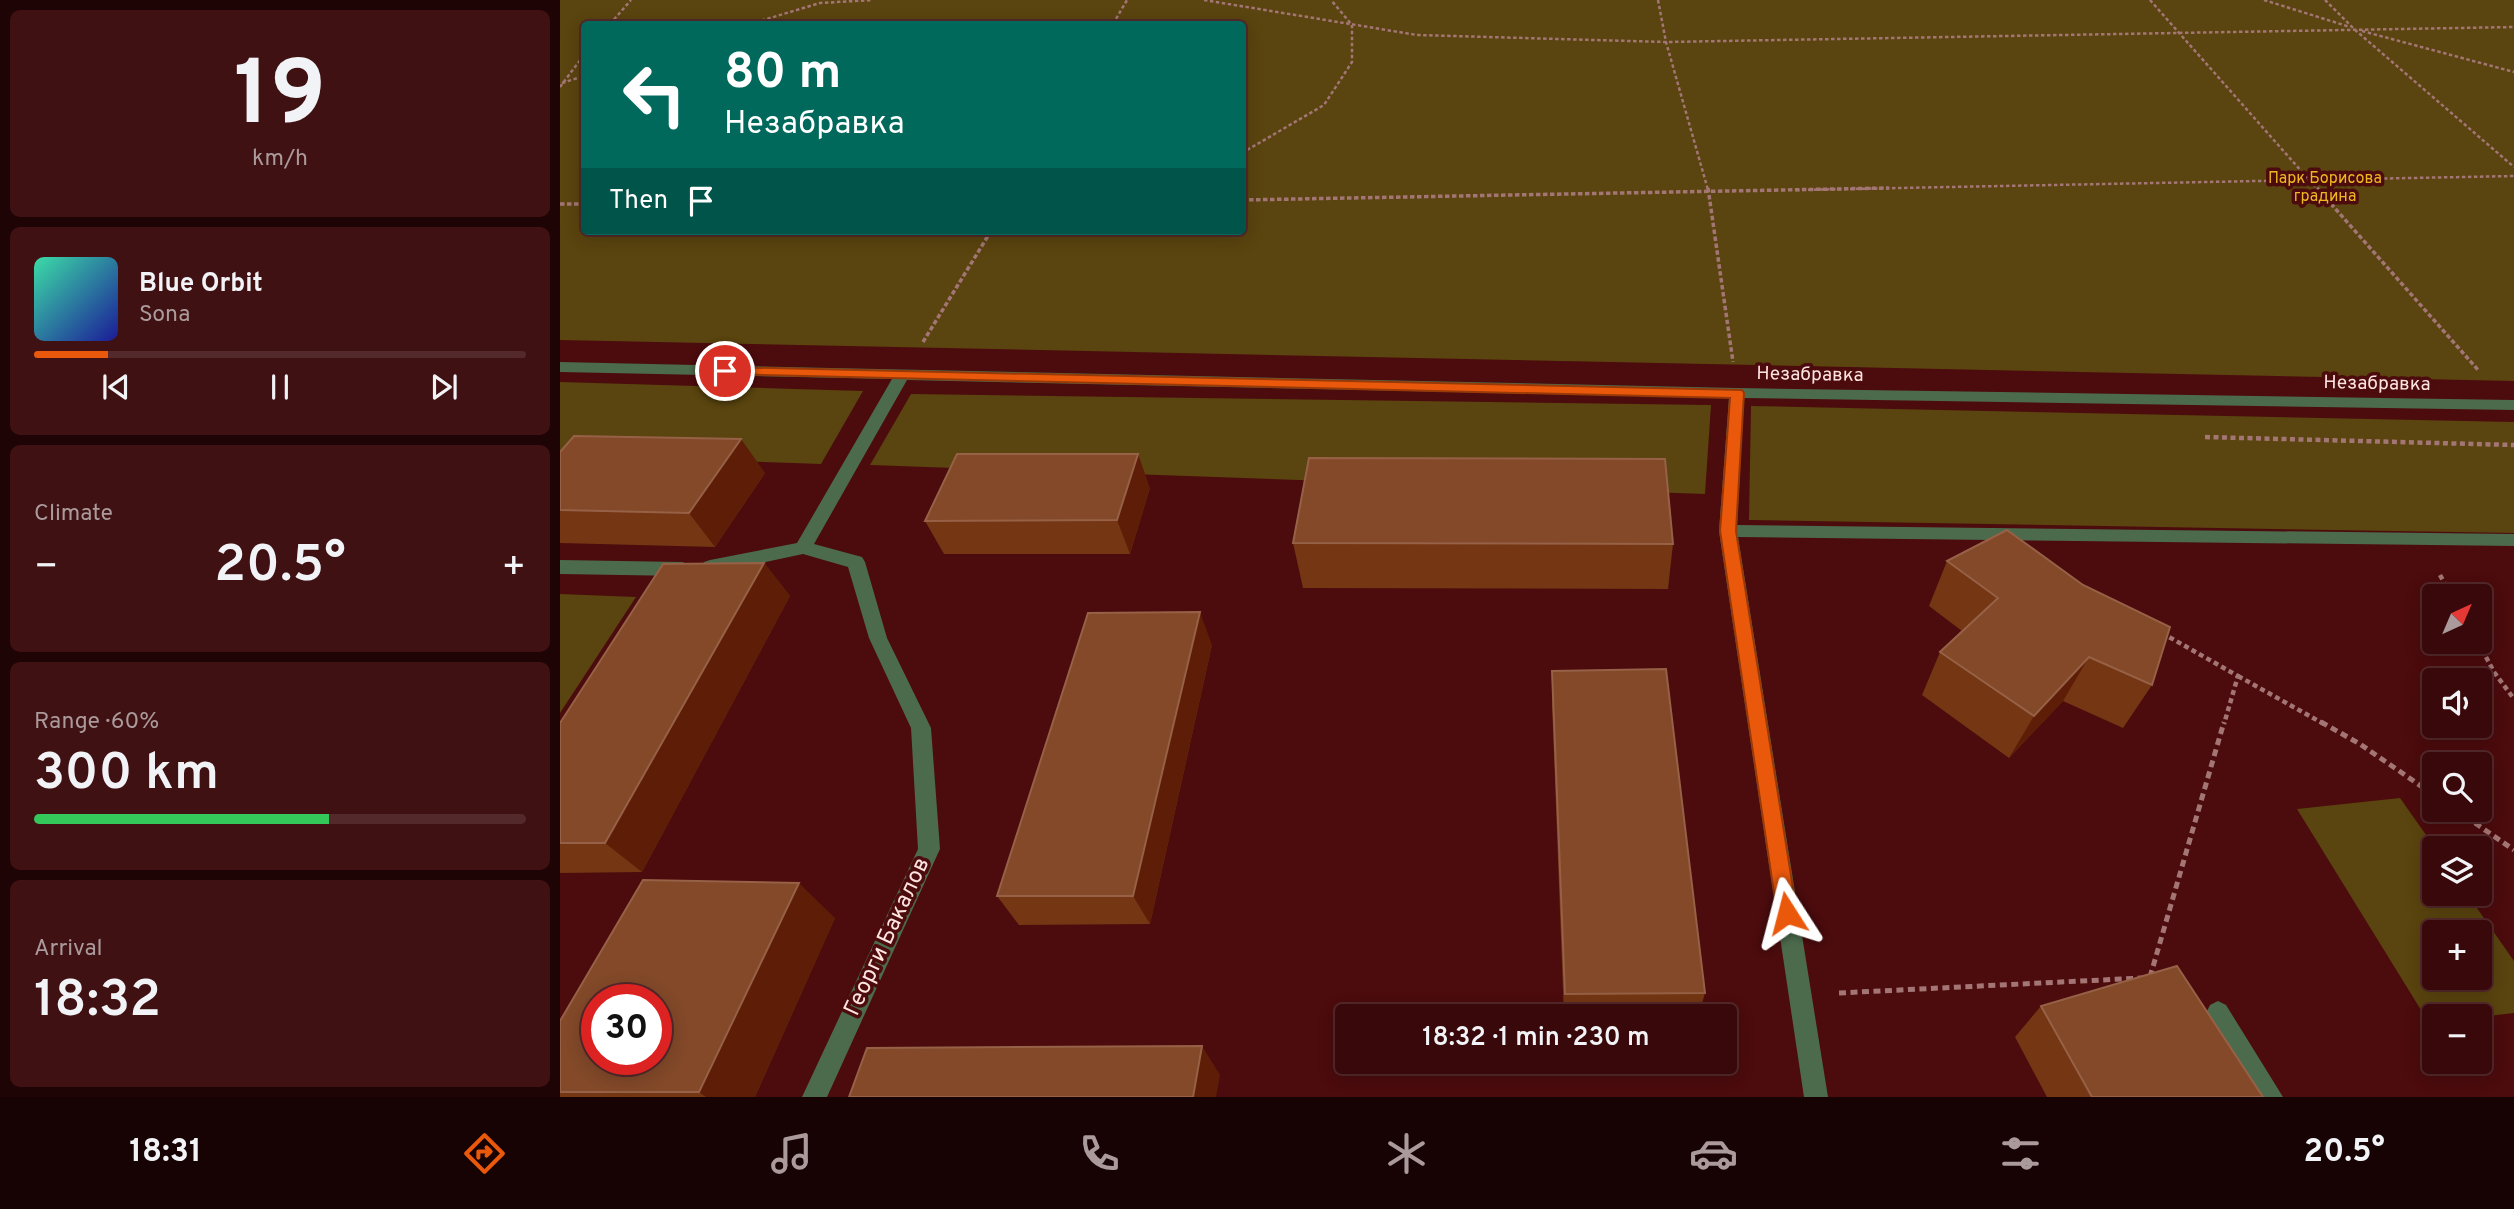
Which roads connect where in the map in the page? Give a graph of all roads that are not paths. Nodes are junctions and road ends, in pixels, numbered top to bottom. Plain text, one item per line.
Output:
1 (560, 367) edge
2 (902, 375) junction
3 (1737, 393) junction
4 (2511, 405) edge
5 (1728, 531) junction
6 (2514, 540) edge
7 (803, 548) junction
8 (560, 567) edge
9 (2218, 1013) dead end
10 (814, 1097) edge
11 (1816, 1097) edge
12 (2271, 1097) edge

1 - 2 street, Незабравка
2 - 3 street, Незабравка
2 - 7 street
3 - 4 street, Незабравка
3 - 5 street
5 - 6 street
5 - 11 street
7 - 8 street
7 - 10 street, Георги Бакалов
9 - 12 street

